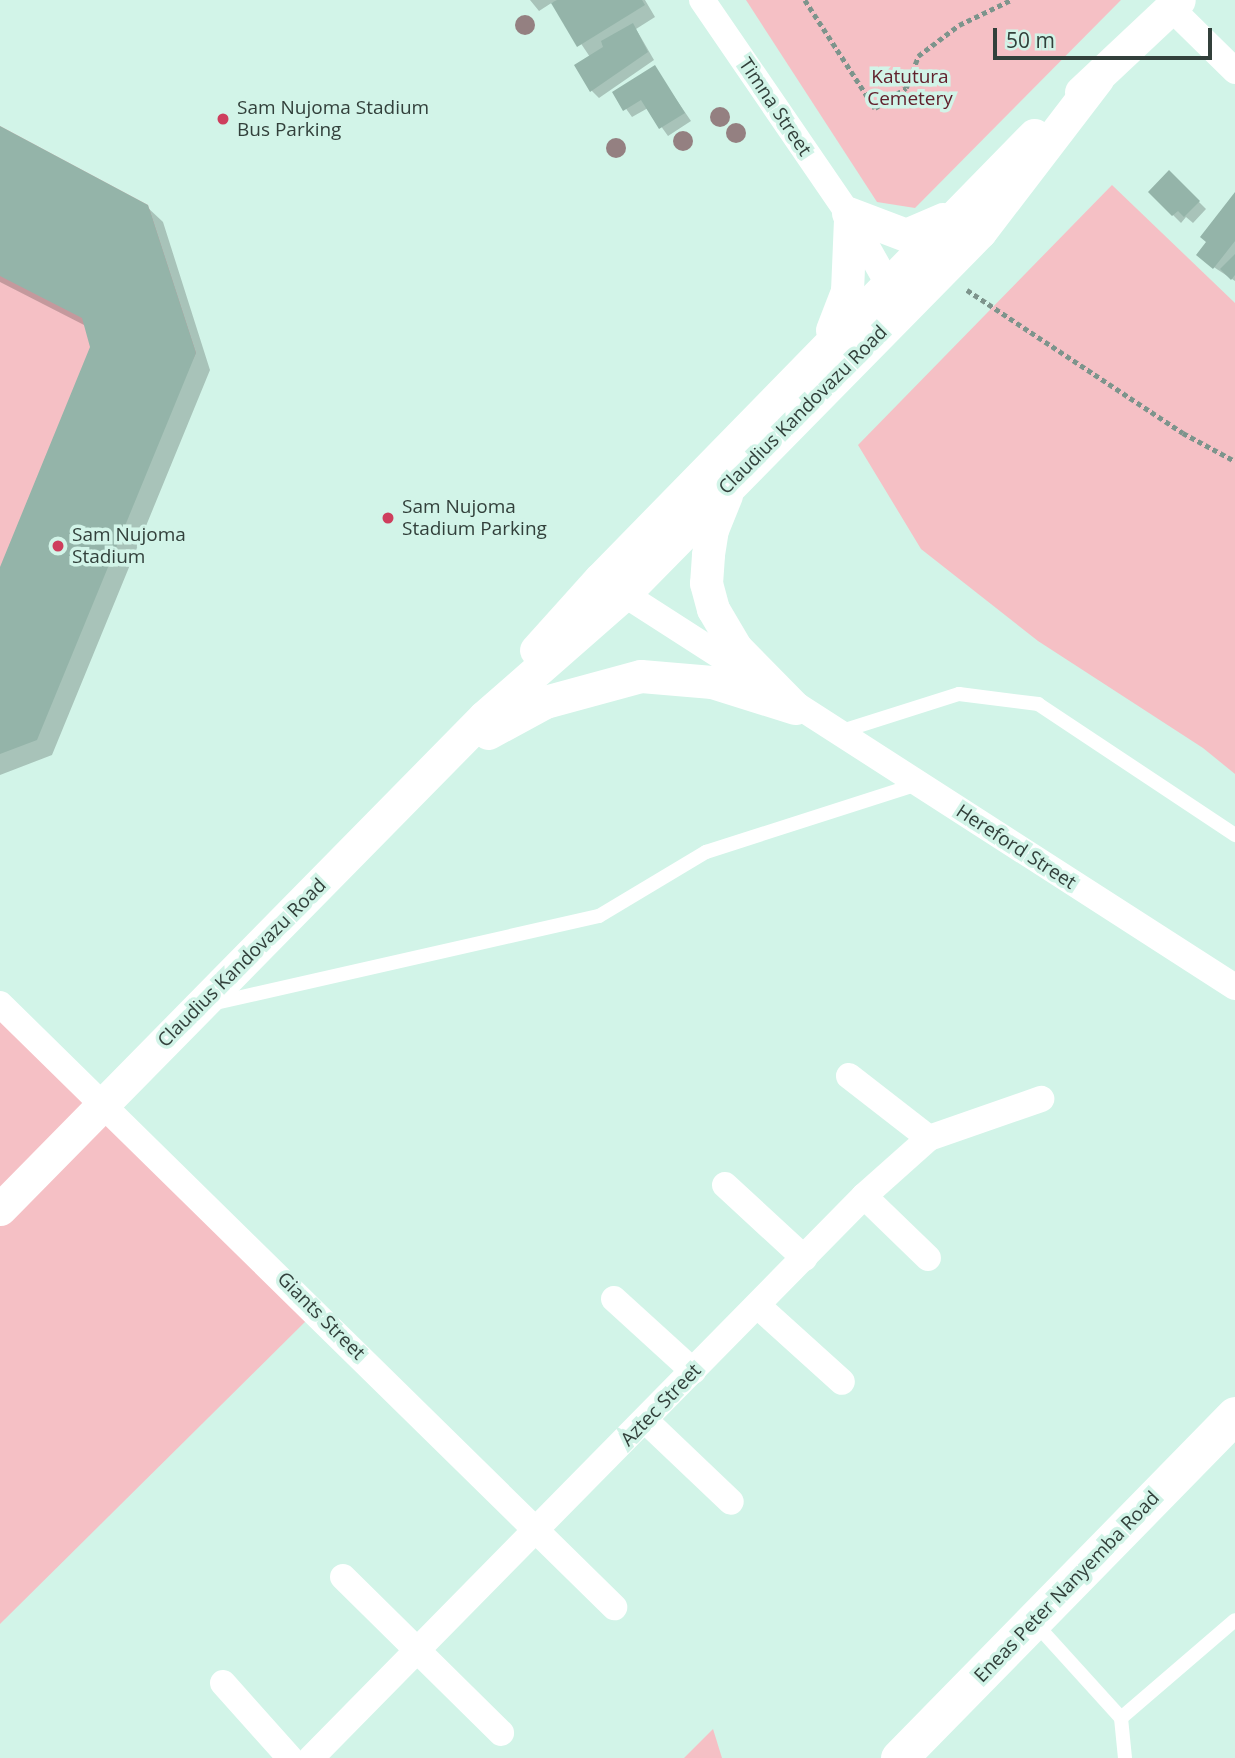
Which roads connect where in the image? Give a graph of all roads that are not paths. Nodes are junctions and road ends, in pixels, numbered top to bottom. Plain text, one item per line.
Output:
1 (702, 0) edge
2 (1175, 4) edge
3 (1235, 71) edge
4 (1097, 79) junction
5 (960, 209) junction
6 (849, 216) junction
7 (895, 296) junction
8 (823, 348) junction
9 (732, 483) junction
10 (612, 586) junction
11 (795, 708) junction
12 (839, 732) junction
13 (422, 780) junction
14 (918, 784) junction
15 (1235, 835) edge
16 (1235, 987) edge
17 (0, 1004) edge
18 (199, 1007) junction
19 (849, 1076) dead end
20 (1041, 1099) dead end
21 (102, 1105) junction
22 (929, 1138) junction
23 (725, 1185) dead end
24 (864, 1196) junction
25 (0, 1209) edge
26 (804, 1258) junction
27 (928, 1258) dead end
28 (614, 1299) dead end
29 (758, 1306) junction
30 (692, 1371) junction
31 (842, 1382) dead end
32 (1235, 1415) edge
33 (646, 1421) junction
34 (731, 1502) dead end
35 (535, 1531) junction
36 (343, 1577) dead end
37 (614, 1607) dead end
38 (1235, 1620) edge
39 (1034, 1622) junction
40 (420, 1652) junction
41 (223, 1683) dead end
42 (1121, 1718) junction
43 (501, 1733) dead end
44 (290, 1758) edge
45 (311, 1758) edge
46 (899, 1758) edge
47 (1125, 1758) edge

1 - 6 street, Timna Street
2 - 3 street
2 - 4 street, Claudius Kandovazu Road
4 - 5 street, Claudius Kandovazu Road
4 - 7 street, Claudius Kandovazu Road
5 - 6 street
5 - 7 street, Claudius Kandovazu Road
6 - 7 street, Timna Street
6 - 8 street
7 - 8 street, Claudius Kandovazu Road
7 - 9 street, Claudius Kandovazu Road
8 - 10 street, Claudius Kandovazu Road
9 - 10 street, Claudius Kandovazu Road
9 - 11 street
10 - 11 street, Hereford Street
10 - 13 street, Claudius Kandovazu Road
11 - 12 street, Hereford Street
11 - 13 street
12 - 14 street, Hereford Street
12 - 15 lane
13 - 18 street, Claudius Kandovazu Road
14 - 16 street, Hereford Street
14 - 18 lane
17 - 21 street, Giants Street
18 - 21 street, Claudius Kandovazu Road
19 - 22 street
20 - 22 street, Aztec Street
21 - 25 street, Claudius Kandovazu Road
21 - 35 street, Giants Street
22 - 24 street, Aztec Street
23 - 26 street
24 - 26 street, Aztec Street
24 - 27 street
26 - 29 street, Aztec Street
28 - 30 street
29 - 30 street, Aztec Street
29 - 31 street
30 - 33 street, Aztec Street
32 - 39 main road, Eneas Peter Nanyemba Road
33 - 34 street
33 - 35 street, Aztec Street
35 - 37 street, Giants Street
35 - 40 street, Aztec Street
36 - 40 street
38 - 42 lane
39 - 42 lane
39 - 46 main road, Eneas Peter Nanyemba Road
40 - 43 street
40 - 45 street, Aztec Street
41 - 44 street
42 - 47 lane

